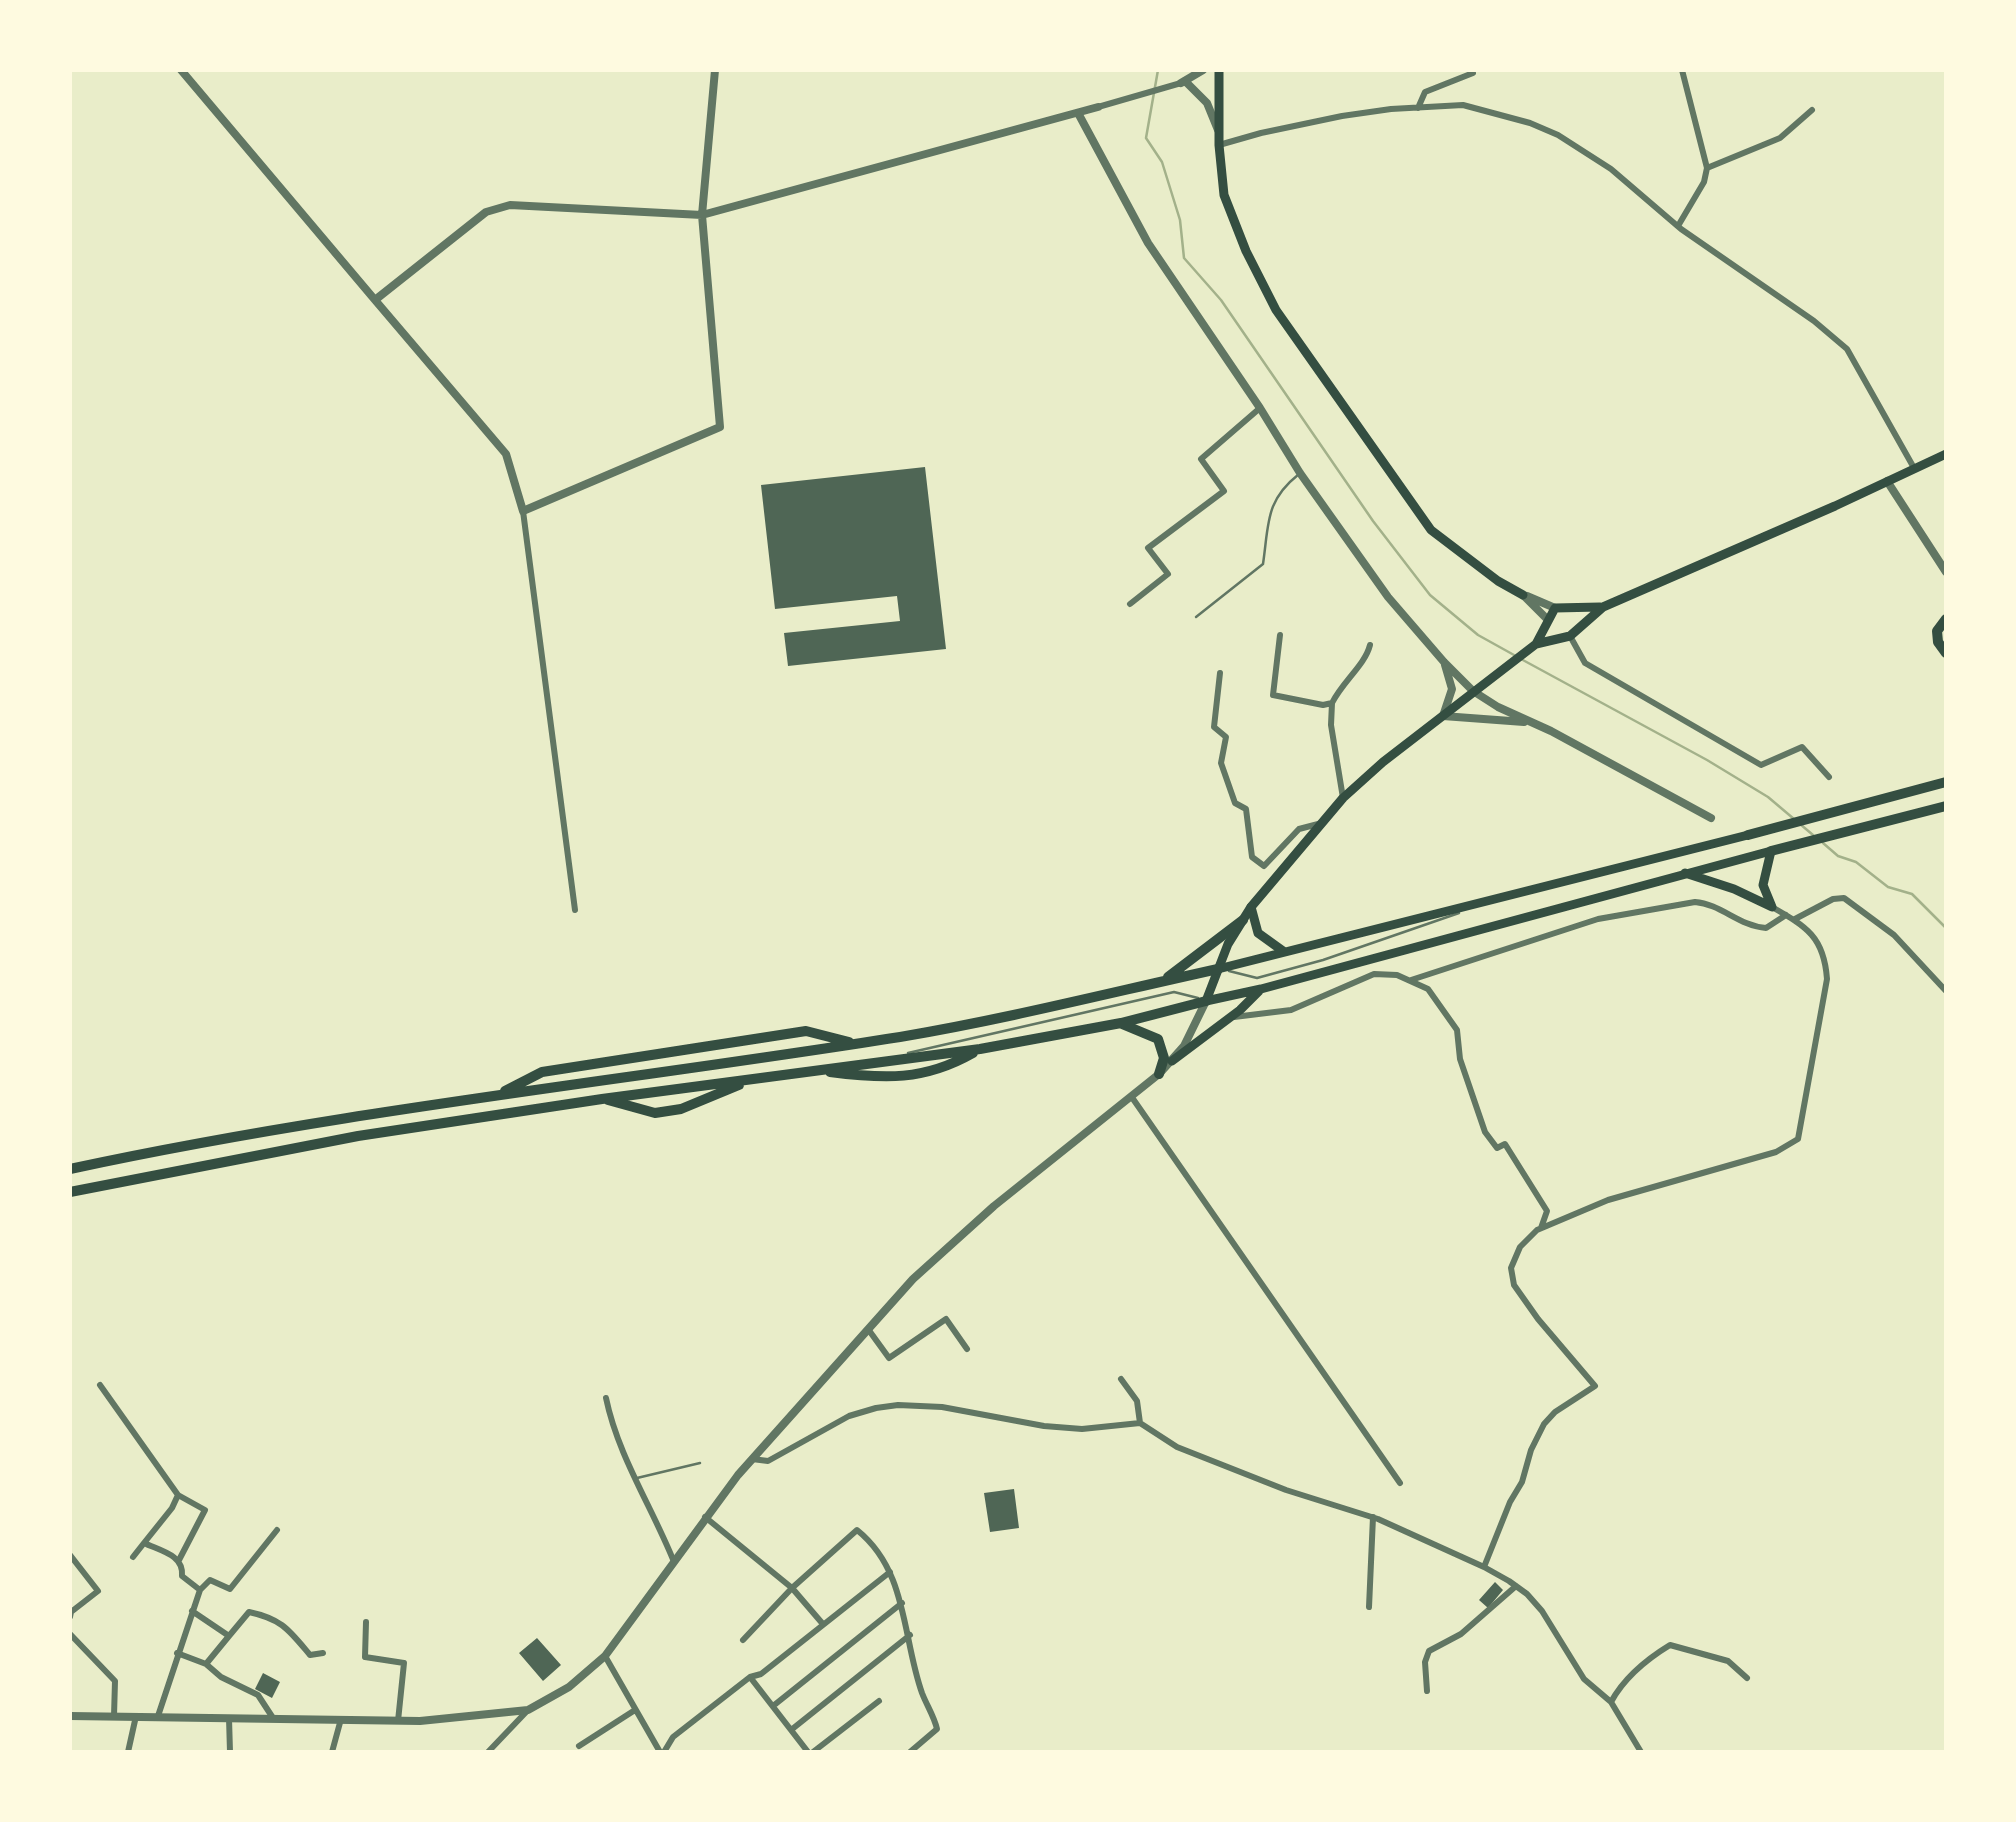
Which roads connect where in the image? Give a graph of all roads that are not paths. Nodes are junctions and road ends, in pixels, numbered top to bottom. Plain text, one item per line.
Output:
1 (181, 70) edge
2 (715, 70) edge
3 (1203, 70) edge
4 (1219, 70) edge
5 (1472, 70) edge
6 (1682, 70) edge
7 (1183, 82) junction
8 (1098, 108) joint
9 (1418, 108) junction
10 (1812, 110) dead end
11 (1078, 113) junction
12 (1218, 130) junction
13 (1219, 145) junction
14 (1707, 168) junction
15 (702, 216) junction
16 (1678, 226) junction
17 (374, 300) junction
18 (1260, 408) junction
19 (1946, 454) edge
20 (1914, 468) junction
21 (1300, 473) junction
22 (1886, 481) junction
23 (523, 511) junction
24 (1946, 572) edge
25 (1523, 595) junction
26 (1130, 604) dead end
27 (1603, 607) junction
28 (1555, 608) junction
29 (1572, 608) junction
30 (1196, 617) dead end
31 (1946, 619) edge
32 (1548, 620) junction
33 (1579, 625) junction
34 (1280, 635) dead end
35 (1570, 636) junction
36 (1558, 637) junction
37 (1536, 644) junction
38 (1370, 645) dead end
39 (1946, 653) edge
40 (1444, 662) junction
41 (1220, 673) dead end
42 (1477, 688) junction
43 (1332, 703) junction
44 (1442, 716) junction
45 (1528, 722) junction
46 (1829, 778) dead end
47 (1946, 782) edge
48 (1342, 798) junction
49 (1946, 806) edge
50 (1711, 818) dead end
51 (1324, 822) junction
52 (1748, 835) joint
53 (1771, 851) junction
54 (1683, 872) junction
55 (1503, 897) junction
56 (1251, 907) junction
57 (1772, 907) junction
58 (576, 910) dead end
59 (1786, 915) junction
60 (1243, 920) junction
61 (1794, 920) junction
62 (1284, 951) junction
63 (1218, 968) junction
64 (1163, 981) junction
65 (1410, 981) junction
66 (1261, 989) junction
67 (1946, 991) edge
68 (1206, 1001) junction
69 (1228, 1018) junction
70 (1122, 1023) junction
71 (854, 1043) junction
72 (980, 1049) junction
73 (1172, 1062) junction
74 (868, 1063) junction
75 (814, 1070) junction
76 (1159, 1074) junction
77 (752, 1080) junction
78 (494, 1096) junction
79 (1132, 1096) junction
80 (602, 1098) junction
81 (70, 1170) edge
82 (70, 1192) edge
83 (1540, 1228) junction
84 (868, 1329) junction
85 (967, 1349) dead end
86 (1121, 1379) dead end
87 (100, 1385) dead end
88 (606, 1398) dead end
89 (1140, 1423) junction
90 (752, 1459) junction
91 (700, 1462) dead end
92 (636, 1478) junction
93 (1400, 1484) dead end
94 (178, 1495) junction
95 (705, 1517) junction
96 (1373, 1518) junction
97 (277, 1530) dead end
98 (144, 1542) junction
99 (70, 1555) edge
100 (133, 1557) dead end
101 (179, 1560) junction
102 (674, 1562) junction
103 (1484, 1566) junction
104 (890, 1572) junction
105 (1516, 1586) junction
106 (792, 1588) junction
107 (200, 1590) junction
108 (902, 1603) junction
109 (1369, 1607) dead end
110 (192, 1611) junction
111 (70, 1613) edge
112 (366, 1622) dead end
113 (822, 1624) junction
114 (70, 1634) edge
115 (230, 1636) junction
116 (910, 1636) junction
117 (744, 1640) dead end
118 (323, 1652) dead end
119 (177, 1653) junction
120 (605, 1656) junction
121 (206, 1664) junction
122 (750, 1677) junction
123 (1747, 1678) dead end
124 (1427, 1692) dead end
125 (879, 1701) dead end
126 (1611, 1702) junction
127 (772, 1706) junction
128 (528, 1710) junction
129 (635, 1710) junction
130 (70, 1716) edge
131 (114, 1716) junction
132 (136, 1716) junction
133 (158, 1716) junction
134 (229, 1716) junction
135 (273, 1718) junction
136 (341, 1719) junction
137 (398, 1721) junction
138 (791, 1730) junction
139 (579, 1746) dead end
140 (128, 1752) edge
141 (230, 1752) edge
142 (332, 1752) edge
143 (488, 1752) edge
144 (662, 1752) edge
145 (810, 1752) edge
146 (910, 1752) edge
147 (1641, 1752) edge

1 - 17 street
2 - 15 street
3 - 7 street
4 - 12 main road
5 - 9 street
6 - 14 street
7 - 8 street
7 - 12 street
8 - 11 street
9 - 13 street
9 - 16 street
10 - 14 street
11 - 15 street
11 - 18 street
12 - 13 main road
13 - 25 main road
14 - 16 street
15 - 17 street
15 - 23 street
16 - 20 street
17 - 23 street
18 - 21 street
18 - 26 street
19 - 20 main road
20 - 22 main road
21 - 30 lane
21 - 40 street
22 - 24 street
22 - 27 main road
23 - 58 street
25 - 28 street
25 - 32 street
27 - 29 main road
27 - 33 main road
28 - 29 main road
28 - 32 main road
29 - 33 main road
31 - 39 highway
32 - 36 main road
32 - 37 main road
33 - 35 main road
34 - 43 street
35 - 36 main road
35 - 46 street
36 - 37 main road
37 - 42 main road
38 - 43 street
40 - 42 street
40 - 44 street
41 - 51 street
42 - 44 main road
42 - 45 street
43 - 48 street
44 - 45 street
44 - 48 main road
45 - 50 street
47 - 52 highway
48 - 51 main road
49 - 53 highway
51 - 56 main road
52 - 55 main road
53 - 54 main road
53 - 57 main road
54 - 57 main road
54 - 66 main road
55 - 62 main road
55 - 63 lane
56 - 60 main road
56 - 62 main road
57 - 59 street
59 - 61 street
59 - 65 street
60 - 63 main road
60 - 64 highway
61 - 67 street
61 - 83 street
62 - 63 main road
63 - 64 highway
63 - 68 main road
64 - 71 highway
65 - 69 street
65 - 83 street
66 - 68 main road
66 - 69 main road
68 - 70 highway
68 - 73 street
68 - 74 lane
69 - 73 main road
70 - 72 highway
70 - 76 highway
71 - 78 highway
71 - 78 highway
72 - 74 highway
72 - 75 highway
73 - 76 street
74 - 75 highway
75 - 77 highway
76 - 79 street
77 - 80 highway
77 - 80 highway
78 - 81 highway
79 - 84 street
79 - 93 street
80 - 82 highway
83 - 103 street
84 - 85 street
84 - 90 street
86 - 89 street
87 - 94 street
88 - 92 street
89 - 90 street
89 - 96 street
90 - 95 street
91 - 92 lane
92 - 102 street
94 - 98 street
94 - 101 street
95 - 102 street
95 - 106 street
96 - 103 street
96 - 109 street
97 - 107 street
98 - 100 street
98 - 101 street
99 - 111 street
101 - 107 street
102 - 120 street
103 - 105 street
104 - 106 street
104 - 108 street
104 - 113 street
105 - 124 street
105 - 126 street
106 - 113 street
106 - 117 street
107 - 110 street
108 - 116 street
108 - 127 street
110 - 115 street
110 - 119 street
112 - 137 street
113 - 122 street
114 - 131 street
115 - 118 street
115 - 121 street
116 - 138 street
116 - 146 street
119 - 121 street
119 - 133 street
120 - 128 street
120 - 129 street
121 - 135 street
122 - 127 street
122 - 144 street
123 - 126 street
125 - 145 street
126 - 147 street
127 - 138 street
128 - 137 street
128 - 143 street
129 - 139 street
129 - 144 street
130 - 131 street
131 - 132 street
132 - 133 street
132 - 140 street
133 - 134 street
134 - 135 street
134 - 141 street
135 - 136 street
136 - 137 street
136 - 142 street
138 - 145 street

